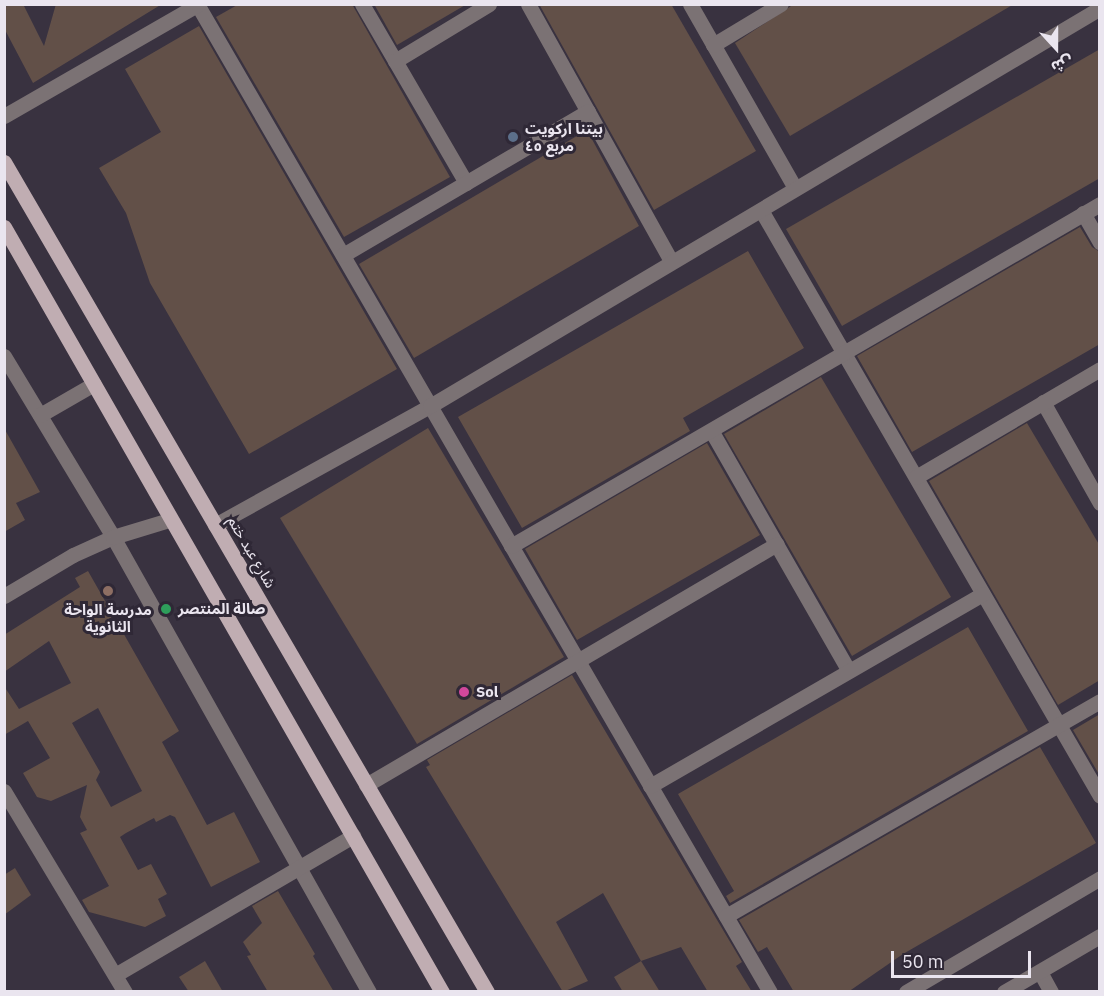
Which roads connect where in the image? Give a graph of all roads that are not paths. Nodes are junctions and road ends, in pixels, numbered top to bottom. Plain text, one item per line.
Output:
1 (362, 4) edge
2 (489, 4) edge
3 (528, 4) edge
4 (690, 4) edge
5 (781, 4) edge
6 (198, 5) edge
7 (1100, 8) edge
8 (713, 45) junction
9 (395, 61) junction
10 (588, 111) junction
11 (4, 116) edge
12 (4, 162) edge
13 (466, 183) junction
14 (795, 188) junction
15 (1100, 204) edge
16 (761, 210) junction
17 (1083, 213) junction
18 (4, 227) edge
19 (1100, 242) edge
20 (343, 255) junction
21 (671, 261) junction
22 (846, 352) junction
23 (4, 356) edge
24 (1100, 369) edge
25 (94, 384) junction
26 (1043, 402) junction
27 (430, 406) junction
28 (40, 415) junction
29 (712, 432) junction
30 (916, 477) junction
31 (1100, 503) edge
32 (170, 520) junction
33 (215, 525) junction
34 (113, 537) junction
35 (776, 544) junction
36 (511, 546) junction
37 (982, 594) junction
38 (4, 596) edge
39 (578, 661) junction
40 (849, 671) junction
41 (1100, 701) edge
42 (1059, 724) junction
43 (366, 785) junction
44 (650, 786) junction
45 (4, 791) edge
46 (1100, 796) edge
47 (353, 836) junction
48 (301, 865) junction
49 (1100, 878) edge
50 (726, 916) junction
51 (1100, 936) edge
52 (1040, 972) junction
53 (115, 975) junction
54 (125, 992) edge
55 (369, 992) edge
56 (442, 992) edge
57 (487, 992) edge
58 (770, 992) edge
59 (906, 992) edge
60 (1004, 992) edge
61 (1051, 992) edge

1 - 9 street
2 - 9 street
3 - 10 street
4 - 8 street
5 - 8 street
6 - 11 street
6 - 20 street
7 - 14 street
8 - 14 street
9 - 13 street
10 - 13 street
10 - 21 street
12 - 33 main road, شارع عبد ختم
13 - 20 street
14 - 16 street
15 - 17 street
16 - 21 street
16 - 22 street
17 - 19 street
17 - 22 street
18 - 25 main road
20 - 27 street
21 - 27 street
22 - 29 street
22 - 30 street
23 - 28 street
24 - 26 street
25 - 28 street
25 - 32 main road
26 - 30 street
26 - 31 street
27 - 33 street
27 - 36 street
28 - 34 street
29 - 35 street
29 - 36 street
30 - 37 street
32 - 34 street
32 - 47 main road
33 - 43 main road, شارع عبد ختم
34 - 38 street
34 - 48 street
35 - 39 street
35 - 40 street
36 - 39 street
37 - 40 street
37 - 42 street
39 - 43 street
39 - 44 street
40 - 44 street
41 - 42 street
42 - 46 street
42 - 50 street
43 - 57 main road, شارع عبد ختم
44 - 50 street
45 - 53 street
47 - 48 street
47 - 56 main road
48 - 53 street
48 - 55 street
49 - 59 street
50 - 58 street
51 - 52 street
52 - 60 street
52 - 61 street
53 - 54 street

